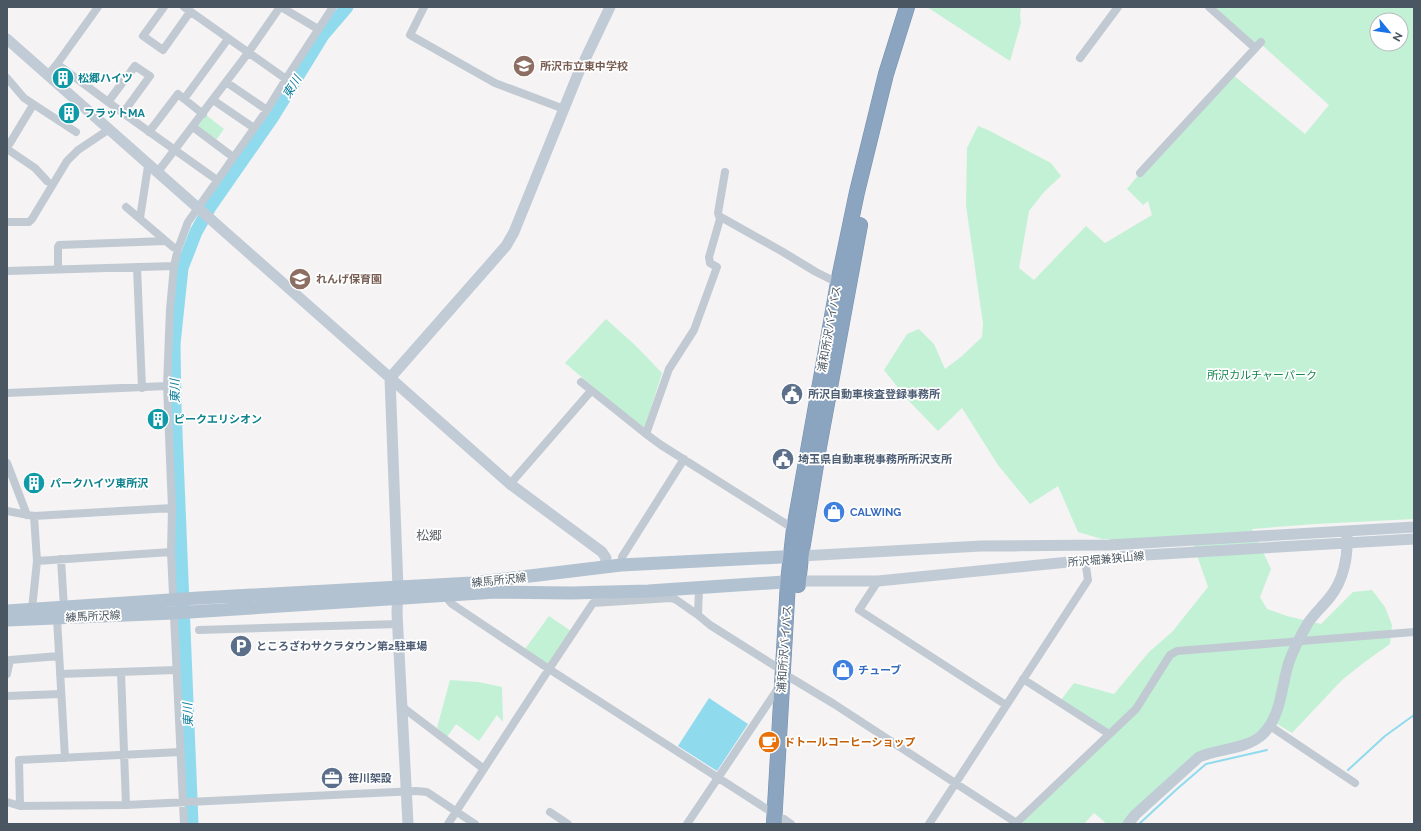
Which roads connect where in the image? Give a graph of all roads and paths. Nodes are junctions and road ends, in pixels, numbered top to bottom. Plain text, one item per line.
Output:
1 (98, 7) edge
2 (164, 7) edge
3 (280, 7) edge
4 (333, 7) edge
5 (424, 7) edge
6 (610, 7) edge
7 (907, 7) edge
8 (917, 7) edge
9 (1118, 7) edge
10 (1209, 7) edge
11 (187, 9) edge
12 (318, 29) junction
13 (7, 39) edge
14 (228, 39) junction
15 (1261, 42) dead end
16 (1256, 48) junction
17 (248, 53) junction
18 (1080, 58) dead end
19 (57, 64) junction
20 (47, 76) junction
21 (7, 78) edge
22 (286, 79) junction
23 (226, 82) junction
24 (184, 99) junction
25 (213, 100) junction
26 (108, 102) junction
27 (33, 105) junction
28 (564, 109) junction
29 (267, 110) junction
30 (123, 113) junction
31 (203, 114) junction
32 (193, 127) junction
33 (254, 128) junction
34 (108, 130) junction
35 (76, 132) dead end
36 (149, 132) junction
37 (7, 148) edge
38 (175, 150) junction
39 (233, 157) junction
40 (148, 166) junction
41 (725, 172) dead end
42 (157, 173) junction
43 (1140, 173) dead end
44 (217, 180) junction
45 (47, 181) dead end
46 (126, 206) dead end
47 (198, 209) junction
48 (719, 216) junction
49 (140, 218) junction
50 (7, 222) edge
51 (166, 241) junction
52 (178, 249) junction
53 (174, 266) junction
54 (136, 267) junction
55 (58, 269) junction
56 (7, 271) edge
57 (838, 283) junction
58 (390, 378) junction
59 (581, 382) dead end
60 (167, 386) junction
61 (142, 388) junction
62 (591, 391) junction
63 (7, 392) edge
64 (646, 434) junction
65 (684, 459) junction
66 (7, 463) edge
67 (510, 484) junction
68 (172, 508) junction
69 (7, 511) edge
70 (30, 515) junction
71 (1414, 527) edge
72 (794, 529) junction
73 (1346, 531) junction
74 (1414, 539) edge
75 (1347, 544) junction
76 (171, 552) junction
77 (795, 557) junction
78 (61, 559) junction
79 (1085, 560) junction
80 (36, 561) junction
81 (621, 565) junction
82 (605, 567) junction
83 (793, 581) junction
84 (878, 581) junction
85 (699, 588) junction
86 (398, 593) junction
87 (446, 596) junction
88 (176, 607) junction
89 (32, 609) junction
90 (7, 611) edge
91 (61, 613) junction
92 (698, 615) junction
93 (7, 620) edge
94 (398, 624) junction
95 (199, 630) dead end
96 (1414, 632) edge
97 (1299, 640) junction
98 (59, 656) junction
99 (549, 669) junction
100 (176, 670) junction
101 (121, 672) junction
102 (7, 674) edge
103 (60, 674) junction
104 (785, 678) junction
105 (1023, 679) junction
106 (61, 694) junction
107 (7, 696) edge
108 (1006, 704) junction
109 (401, 706) junction
110 (1270, 726) junction
111 (1109, 734) junction
112 (180, 752) junction
113 (124, 755) junction
114 (65, 758) junction
115 (484, 769) junction
116 (718, 777) junction
117 (955, 783) junction
118 (1355, 783) dead end
119 (407, 792) junction
120 (7, 802) edge
121 (185, 803) junction
122 (126, 805) junction
123 (20, 806) junction
124 (456, 812) junction
125 (550, 812) dead end
126 (781, 821) edge
127 (1017, 823) edge
128 (184, 824) edge
129 (408, 824) edge
130 (448, 824) edge
131 (475, 824) edge
132 (568, 824) edge
133 (687, 824) edge
134 (929, 824) edge
135 (1128, 824) edge

1 - 19 street
2 - 11 street
3 - 12 street
3 - 17 street
4 - 12 street
5 - 28 street
6 - 28 street
7 - 57 highway, 浦和所沢バイパス
8 - 77 highway, 浦和所沢バイパス
9 - 18 street
10 - 16 street
11 - 14 street
12 - 22 street
13 - 20 street
14 - 17 street
14 - 24 street
15 - 16 street
16 - 43 street
17 - 22 street
17 - 23 street
19 - 20 street
19 - 26 street
20 - 34 street
21 - 27 street
22 - 29 street
23 - 25 street
23 - 29 street
24 - 31 street
24 - 36 street
25 - 31 street
25 - 33 street
26 - 30 street
26 - 30 street
27 - 35 street
27 - 37 street
28 - 58 street
29 - 33 street
30 - 36 street
31 - 32 street
32 - 38 street
32 - 39 street
33 - 39 street
34 - 40 street
34 - 50 street
36 - 38 street
37 - 45 street
38 - 42 street
38 - 44 street
39 - 44 street
40 - 42 street
40 - 49 street
41 - 48 street
42 - 47 street
44 - 47 street
46 - 49 street
47 - 52 street
47 - 58 street
48 - 57 street
48 - 64 street
49 - 51 street
51 - 52 street
51 - 55 street
52 - 53 street
53 - 54 street
53 - 60 street
54 - 55 street
54 - 61 street
55 - 56 street
57 - 72 highway, 浦和所沢バイパス
58 - 67 street
58 - 86 street
59 - 62 street
60 - 61 street
60 - 68 street
61 - 63 street
62 - 64 street
62 - 67 street
64 - 65 street
65 - 72 street
65 - 81 street
66 - 70 street
67 - 82 street
68 - 70 street
68 - 76 street
69 - 70 street
70 - 80 street
71 - 73 street, 所沢堀兼狭山線
72 - 77 highway, 浦和所沢バイパス
73 - 75 street
73 - 77 street, 所沢堀兼狭山線
74 - 75 street, 所沢堀兼狭山線
75 - 79 street, 所沢堀兼狭山線
75 - 97 street
76 - 78 street
76 - 88 street
77 - 81 main road, 練馬所沢線
77 - 83 highway, 浦和所沢バイパス
78 - 80 street
78 - 91 street
79 - 84 street, 所沢堀兼狭山線
79 - 105 street
80 - 89 street
81 - 82 main road, 練馬所沢線
82 - 86 main road, 練馬所沢線
83 - 84 street, 所沢堀兼狭山線
83 - 85 main road, 練馬所沢線
83 - 104 highway, 浦和所沢バイパス
84 - 108 street
85 - 87 main road, 練馬所沢線
85 - 92 street
86 - 87 main road, 練馬所沢線
86 - 88 main road, 練馬所沢線
86 - 94 street
87 - 99 street
88 - 91 main road, 練馬所沢線
88 - 100 street
89 - 90 main road, 練馬所沢線
89 - 91 main road, 練馬所沢線
91 - 93 main road, 練馬所沢線
91 - 98 street
92 - 99 street
92 - 104 street
94 - 95 street
94 - 109 street
96 - 97 street
97 - 110 street
97 - 111 street
98 - 102 street
98 - 103 street
99 - 115 street
99 - 116 street
100 - 101 street
100 - 112 street
101 - 103 street
101 - 113 street
103 - 106 street
104 - 116 street
104 - 117 street
104 - 126 highway, 浦和所沢バイパス
105 - 108 street
105 - 111 street
106 - 107 street
106 - 114 street
108 - 117 street
109 - 115 street
109 - 119 street
110 - 118 street
110 - 135 street
111 - 127 street
112 - 113 street
112 - 121 street
113 - 114 street
113 - 122 street
114 - 123 street
115 - 124 street
116 - 126 street
116 - 133 street
117 - 127 street
117 - 134 street
119 - 121 street
119 - 124 street
119 - 129 street
120 - 123 street
121 - 122 street
121 - 128 street
122 - 123 street
124 - 130 street
124 - 131 street
125 - 132 street

